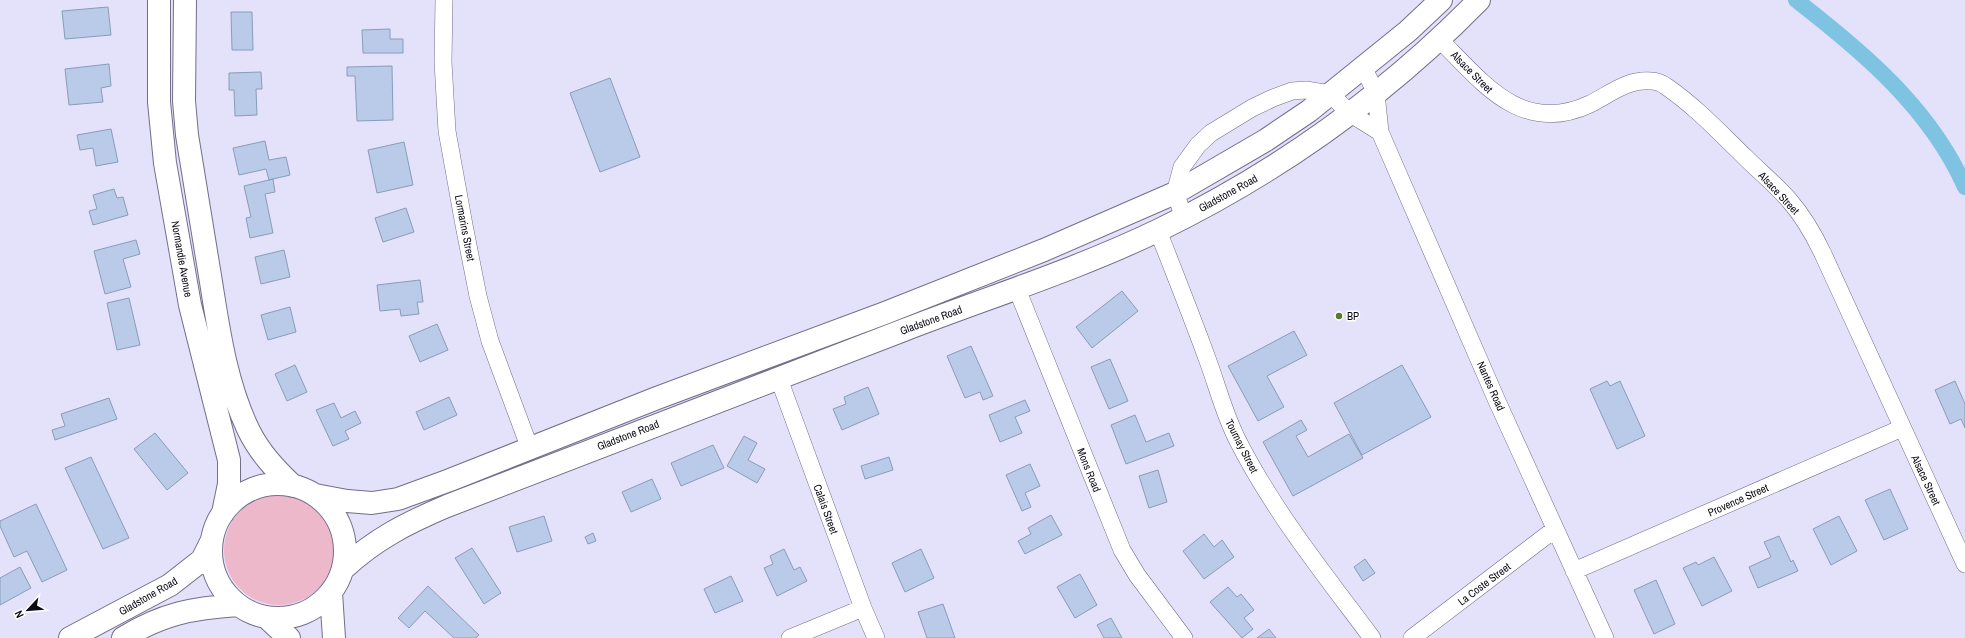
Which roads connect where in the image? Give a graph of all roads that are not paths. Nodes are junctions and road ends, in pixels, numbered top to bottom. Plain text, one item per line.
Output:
1 (159, 0) edge
2 (185, 0) edge
3 (444, 0) edge
4 (1479, 0) edge
5 (1437, 4) edge
6 (1408, 31) junction
7 (1440, 39) junction
8 (1363, 67) junction
9 (1376, 93) junction
10 (1330, 94) junction
11 (1351, 114) junction
12 (1380, 132) junction
13 (1175, 193) junction
14 (1127, 213) junction
15 (1184, 217) junction
16 (1158, 231) junction
17 (1138, 239) junction
18 (1028, 256) junction
19 (988, 272) junction
20 (1038, 281) junction
21 (1008, 292) junction
22 (789, 349) junction
23 (751, 363) junction
24 (779, 378) junction
25 (1902, 428) junction
26 (531, 448) junction
27 (557, 463) junction
28 (522, 476) junction
29 (293, 486) junction
30 (315, 495) junction
31 (223, 513) junction
32 (1555, 529) junction
33 (213, 538) junction
34 (1965, 564) edge
35 (343, 569) junction
36 (1574, 571) junction
37 (331, 594) junction
38 (238, 605) junction
39 (863, 608) junction
40 (266, 617) junction
41 (70, 638) edge
42 (122, 638) edge
43 (289, 638) edge
44 (334, 638) edge
45 (790, 638) edge
46 (876, 638) edge
47 (1184, 638) edge
48 (1372, 638) edge
49 (1412, 638) edge
50 (1604, 638) edge

1 - 31 street, Normandie Avenue
2 - 29 street
3 - 26 street, Lormarins Street
4 - 7 street, Gladstone Road
5 - 6 street, Gladstone Road
5 - 7 street
6 - 7 street
6 - 8 street, Gladstone Road
7 - 9 street, Gladstone Road
7 - 25 street, Alsace Street
8 - 9 street, Nantes Road
8 - 10 street, Gladstone Road
9 - 11 street, Gladstone Road
9 - 12 street, Nantes Road
10 - 11 street
10 - 13 street, Gladstone Road
10 - 13 street
11 - 12 street
11 - 15 street, Gladstone Road
12 - 32 street, Nantes Road
13 - 14 street, Gladstone Road
13 - 15 street
14 - 17 street
14 - 18 street, Gladstone Road
15 - 16 street, Gladstone Road
16 - 17 street, Gladstone Road
16 - 48 street, Tournay Street
17 - 20 street, Gladstone Road
18 - 19 street, Gladstone Road
18 - 20 street
19 - 21 street
19 - 22 street, Gladstone Road
20 - 21 street, Gladstone Road
21 - 24 street, Gladstone Road
21 - 47 street, Mons Road
22 - 23 street, Gladstone Road
22 - 24 street
23 - 24 street
23 - 26 street, Gladstone Road
24 - 27 street, Gladstone Road
24 - 39 street, Calais Street
25 - 34 street, Alsace Street
25 - 36 street, Provence Street
26 - 27 street
26 - 28 street
26 - 30 street, Gladstone Road
27 - 28 street, Gladstone Road
28 - 35 street, Gladstone Road
29 - 30 street
29 - 31 street
30 - 35 street
31 - 33 street
32 - 36 street, Nantes Road
32 - 49 street, La Coste Street
33 - 38 street
33 - 41 street, Gladstone Road
35 - 37 street
36 - 50 street, Nantes Road
37 - 40 street
37 - 44 street
38 - 40 street
38 - 42 street
39 - 45 street
39 - 46 street, Calais Street
40 - 43 street

